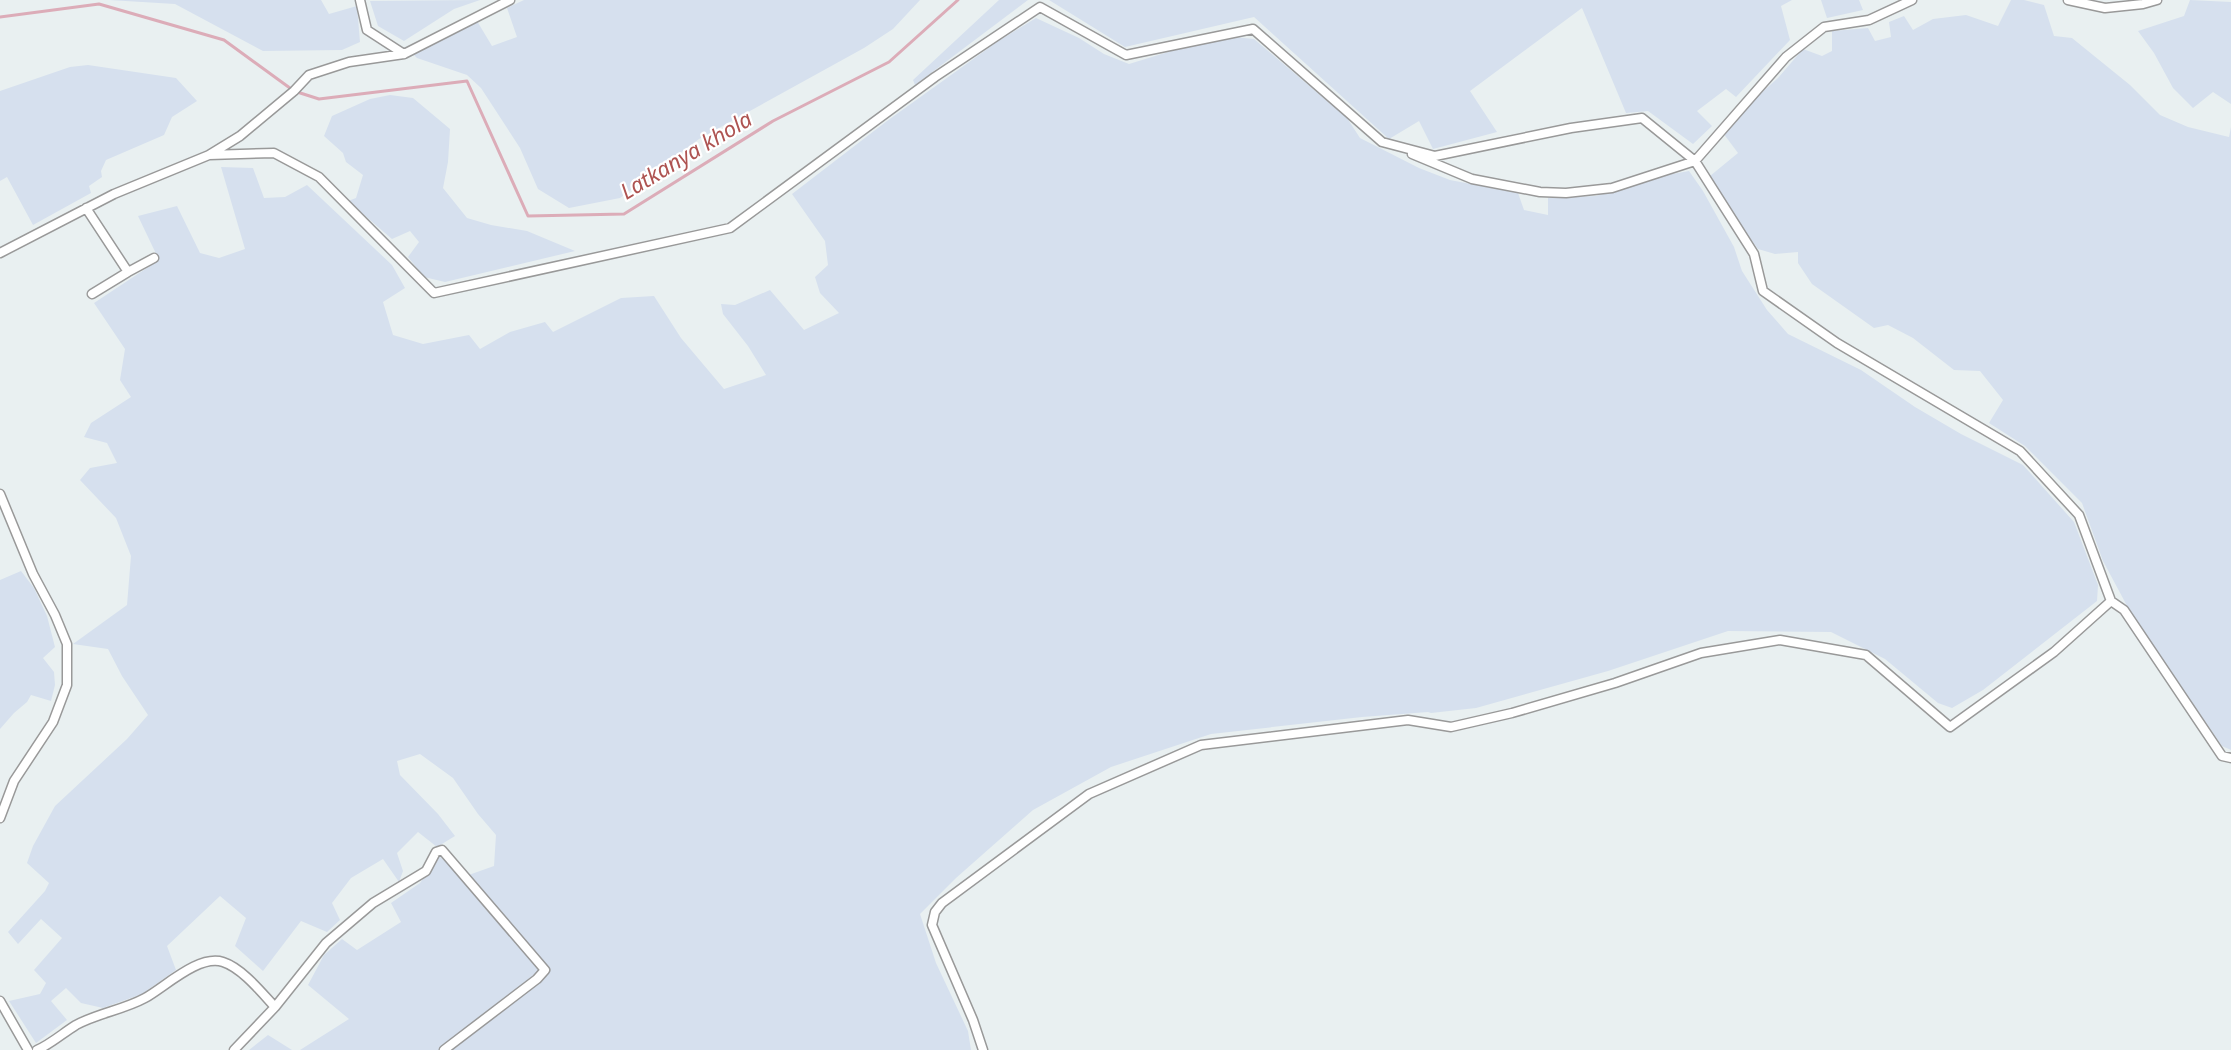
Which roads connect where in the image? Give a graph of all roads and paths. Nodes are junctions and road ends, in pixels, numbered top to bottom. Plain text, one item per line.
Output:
1 (360, 0) edge
2 (510, 0) edge
3 (1912, 0) edge
4 (2068, 0) edge
5 (2157, 0) edge
6 (405, 54) junction
7 (1382, 142) junction
8 (209, 155) junction
9 (1695, 161) junction
10 (86, 208) junction
11 (0, 254) edge
12 (154, 258) dead end
13 (128, 272) junction
14 (92, 294) dead end
15 (1, 498) edge
16 (2111, 602) junction
17 (2231, 759) edge
18 (0, 818) edge
19 (0, 1001) edge
20 (275, 1007) junction
21 (28, 1050) edge
22 (37, 1050) edge
23 (234, 1050) edge
24 (444, 1050) edge
25 (982, 1050) edge

1 - 6 street
2 - 6 street
3 - 9 street
4 - 5 street
6 - 8 street
7 - 8 street
7 - 9 street
7 - 9 street
8 - 10 street
9 - 16 street
10 - 11 street
10 - 13 street
12 - 13 street
13 - 14 street
15 - 18 street
16 - 17 street
16 - 25 street
19 - 21 street
20 - 22 street
20 - 23 street
20 - 24 street

